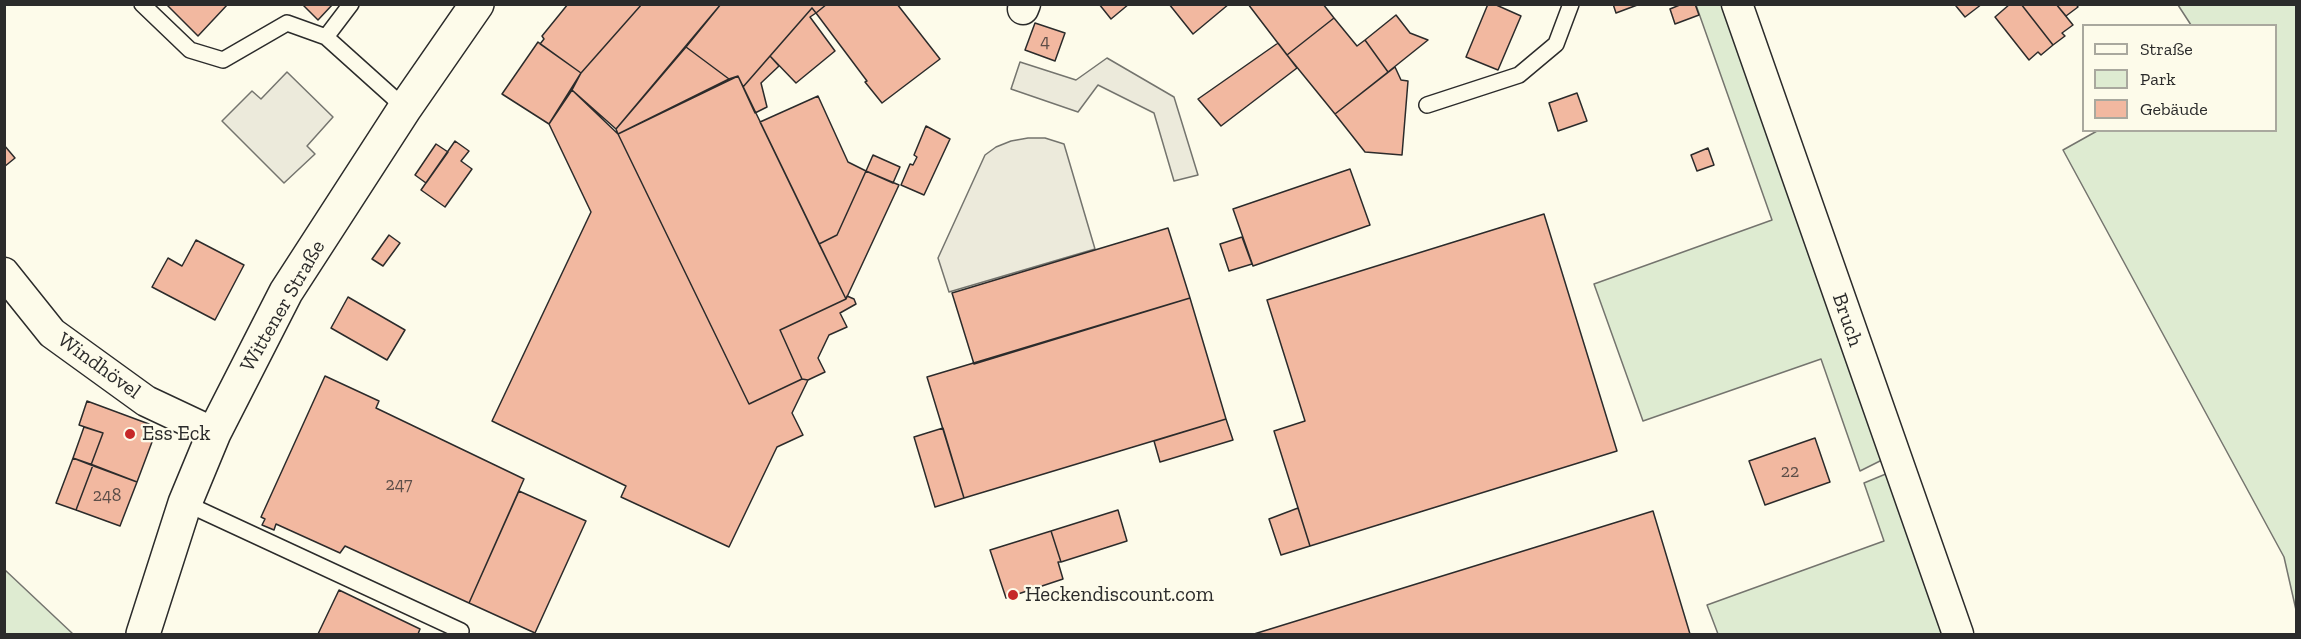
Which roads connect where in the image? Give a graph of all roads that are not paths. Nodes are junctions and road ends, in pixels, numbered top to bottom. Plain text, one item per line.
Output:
1 (142, 4) edge
2 (351, 4) edge
3 (477, 4) edge
4 (1571, 4) edge
5 (1737, 4) edge
6 (326, 37) junction
7 (1427, 105) dead end
8 (405, 108) junction
9 (4, 273) edge
10 (214, 433) junction
11 (184, 503) junction
12 (461, 631) dead end
13 (143, 634) edge
14 (1958, 634) edge

1 - 6 lane
2 - 6 lane
3 - 8 main road, Wittener Straße
4 - 7 lane
5 - 14 street, Bruch
6 - 8 lane
8 - 10 main road, Wittener Straße
9 - 10 street, Windhövel
10 - 11 main road, Wittener Straße
11 - 12 lane
11 - 13 main road, Wittener Straße

